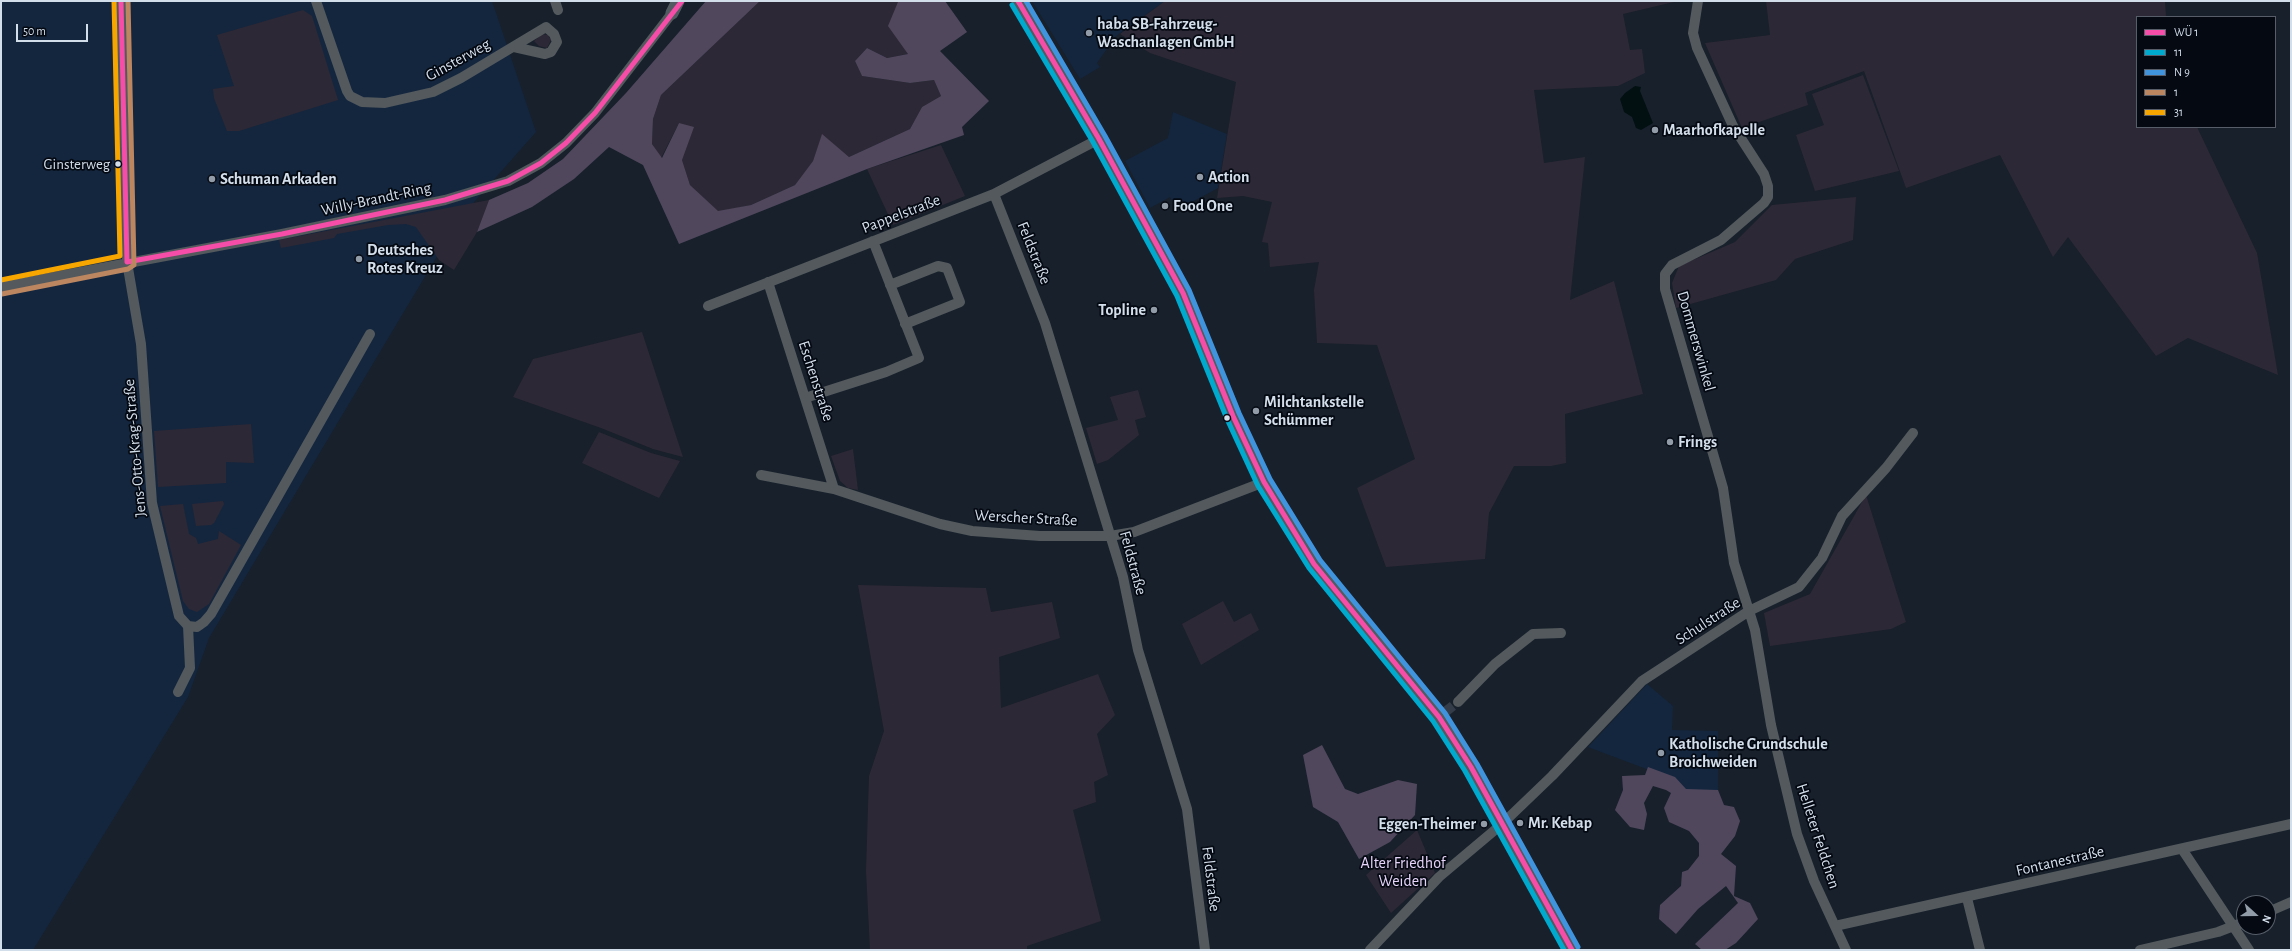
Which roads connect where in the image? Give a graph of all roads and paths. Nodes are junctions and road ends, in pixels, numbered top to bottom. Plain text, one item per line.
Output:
1 (121, 1) edge
2 (316, 1) edge
3 (678, 1) edge
4 (682, 1) edge
5 (1018, 1) edge
6 (1698, 1) edge
7 (672, 13) junction
8 (514, 47) dead end
9 (1100, 139) junction
10 (994, 194) junction
11 (873, 241) junction
12 (127, 262) junction
13 (768, 282) junction
14 (890, 285) junction
15 (1, 287) edge
16 (708, 306) dead end
17 (905, 324) junction
18 (370, 334) dead end
19 (806, 398) junction
20 (1913, 433) dead end
21 (761, 475) dead end
22 (1264, 482) junction
23 (834, 489) junction
24 (1110, 536) junction
25 (1750, 611) junction
26 (188, 626) junction
27 (1561, 633) dead end
28 (178, 692) dead end
29 (1458, 702) tunnel mouth
30 (1502, 824) junction
31 (2291, 824) edge
32 (2182, 849) junction
33 (1967, 898) junction
34 (2291, 902) edge
35 (2276, 909) edge
36 (1835, 926) junction
37 (2236, 926) edge
38 (2233, 927) junction
39 (1205, 950) edge
40 (1370, 950) edge
41 (1572, 950) edge
42 (1846, 950) edge
43 (1980, 950) edge
44 (2140, 950) edge
45 (2249, 950) edge

1 - 12 street, Jens-Otto-Krag-Straße
2 - 8 street, Ginsterweg
3 - 7 main road
4 - 7 street, Willy-Brandt-Ring
5 - 9 main road
6 - 25 street, Dommerswinkel
7 - 12 street, Willy-Brandt-Ring
9 - 10 street, Pappelstraße
9 - 22 main road
10 - 11 street, Pappelstraße
10 - 24 street, Feldstraße
11 - 13 street, Pappelstraße
11 - 14 street
12 - 15 street, Willy-Brandt-Ring
12 - 26 street, Jens-Otto-Krag-Straße
13 - 16 street, Pappelstraße
13 - 19 street, Eschenstraße
14 - 17 street
14 - 17 street
17 - 19 street
18 - 26 street
19 - 23 street, Eschenstraße
20 - 25 street, Schulstraße
21 - 23 street, Werscher Straße
22 - 24 street, Werscher Straße
22 - 30 main road
23 - 24 street, Werscher Straße
24 - 39 street, Feldstraße
25 - 30 street, Schulstraße
25 - 36 street, Helleter Feldchen
26 - 28 street
27 - 29 street
30 - 40 street, Schulstraße
30 - 41 main road
31 - 32 street, Fontanestraße
32 - 33 street, Fontanestraße
32 - 38 street
33 - 36 street, Fontanestraße
33 - 43 street
34 - 35 street
36 - 42 street, Helleter Feldchen
37 - 38 street
38 - 44 street
38 - 45 street

